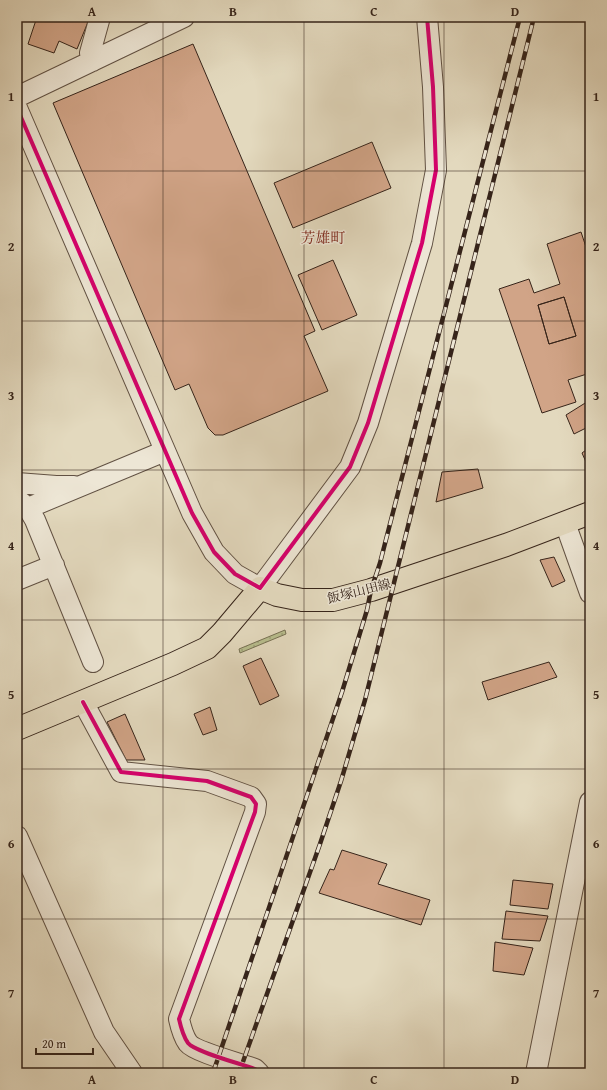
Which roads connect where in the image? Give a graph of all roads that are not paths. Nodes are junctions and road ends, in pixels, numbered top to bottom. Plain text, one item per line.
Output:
1 (100, 17) edge
2 (184, 17) edge
3 (427, 17) edge
4 (93, 61) junction
5 (17, 97) edge
6 (17, 108) edge
7 (165, 451) junction
8 (17, 483) edge
9 (82, 486) junction
10 (23, 504) edge
11 (590, 513) edge
12 (565, 523) junction
13 (54, 565) junction
14 (17, 580) edge
15 (260, 588) junction
16 (590, 593) edge
17 (93, 662) dead end
18 (83, 702) junction
19 (17, 729) edge
20 (590, 802) edge
21 (17, 836) edge
22 (132, 1073) edge
23 (259, 1073) edge
24 (536, 1073) edge

1 - 4 street
2 - 4 street
3 - 15 street
4 - 5 street
6 - 7 street
7 - 9 street
7 - 15 street
8 - 9 street
9 - 10 street
10 - 13 street
11 - 12 main road, 飯塚山田線
12 - 15 main road, 飯塚山田線
12 - 16 street
13 - 14 street
13 - 17 street
15 - 18 main road
18 - 19 main road
18 - 23 street
20 - 24 street
21 - 22 street

